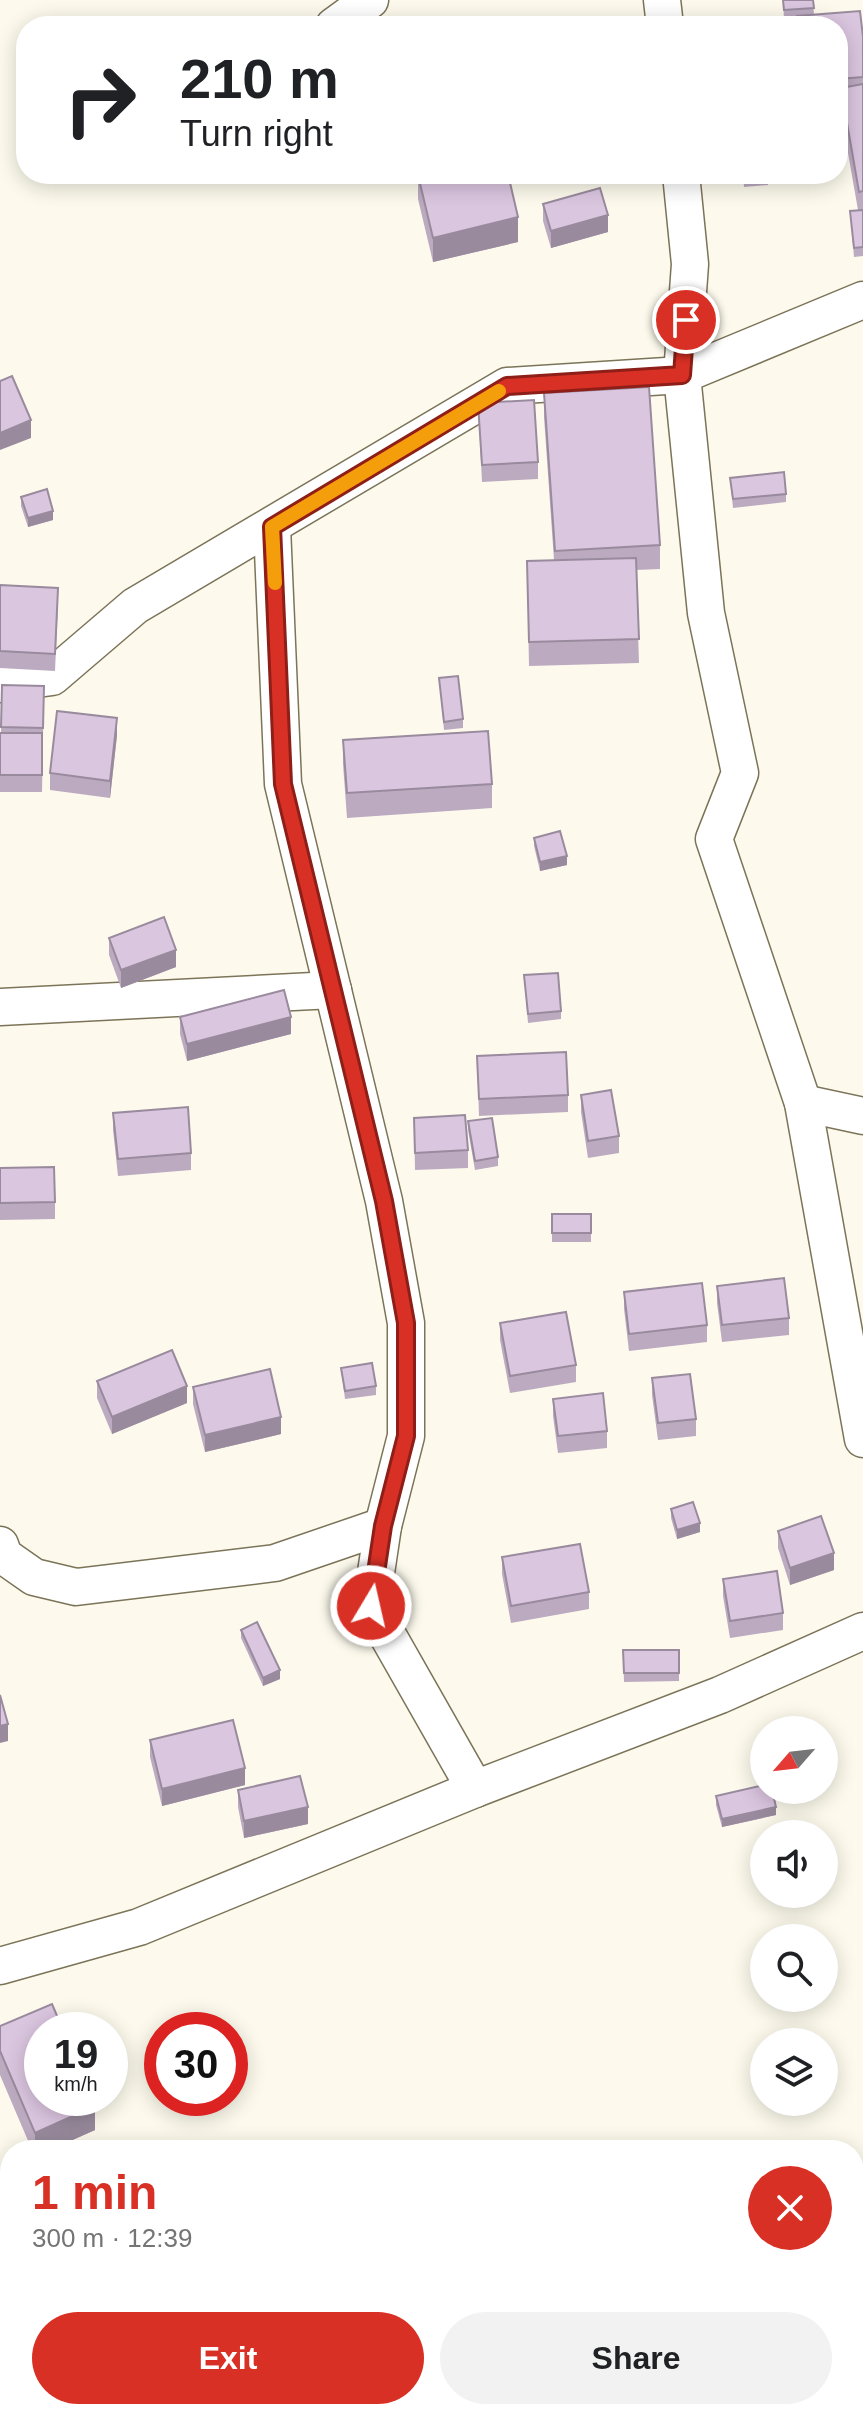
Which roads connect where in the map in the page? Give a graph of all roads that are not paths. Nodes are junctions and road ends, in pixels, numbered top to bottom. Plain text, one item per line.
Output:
1 (370, 0) edge
2 (348, 16) edge
3 (682, 184) edge
4 (863, 300) edge
5 (682, 375) junction
6 (272, 527) junction
7 (0, 684) edge
8 (333, 990) junction
9 (0, 1007) edge
10 (803, 1103) junction
11 (863, 1116) edge
12 (863, 1439) edge
13 (383, 1526) junction
14 (0, 1545) edge
15 (863, 1631) edge
16 (475, 1789) junction
17 (0, 1966) edge

1 - 2 street
3 - 5 street
4 - 5 street
5 - 6 street
5 - 10 street
6 - 7 street
6 - 8 street
8 - 9 street
8 - 13 street
10 - 11 street
10 - 12 street
13 - 14 street
13 - 16 street
15 - 16 street
16 - 17 street

